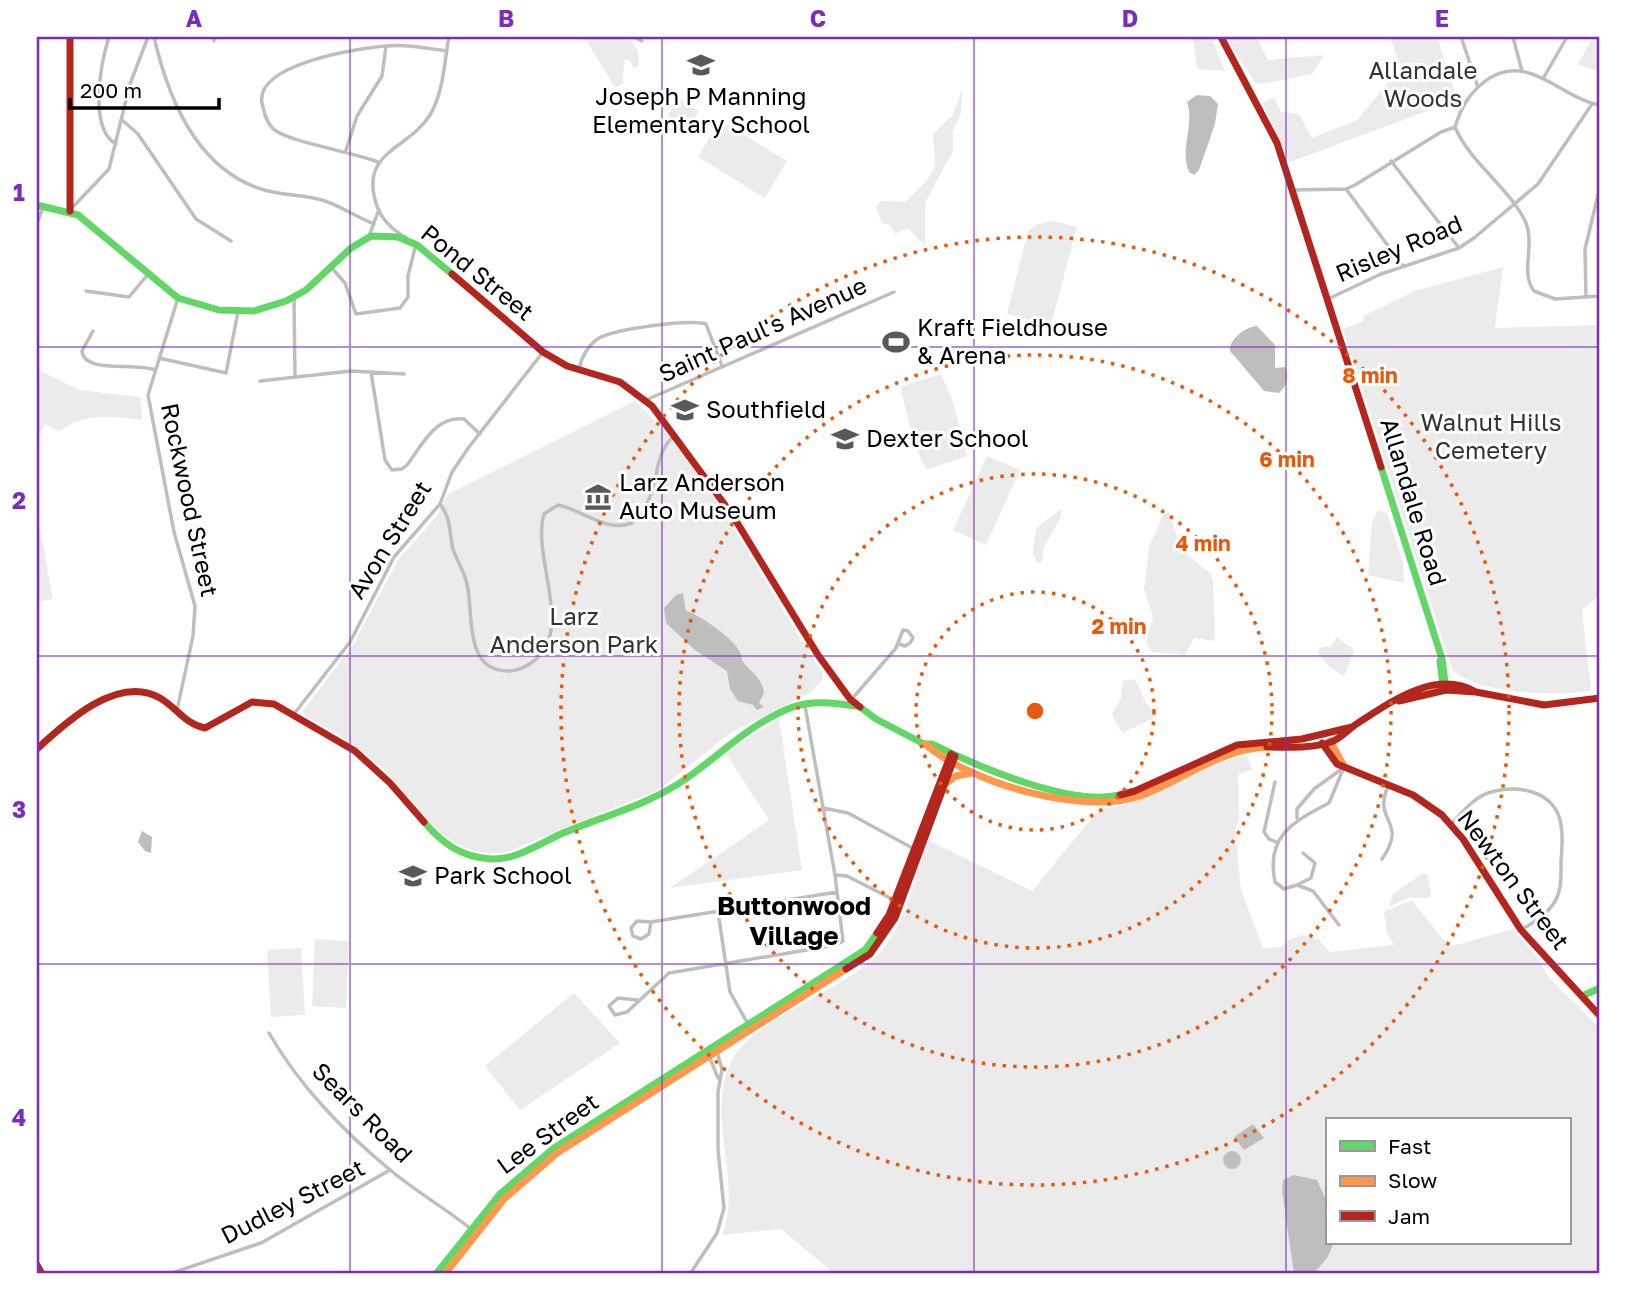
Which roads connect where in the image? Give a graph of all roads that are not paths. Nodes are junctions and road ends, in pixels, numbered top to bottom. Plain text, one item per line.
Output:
1 (70, 37) edge
2 (109, 37) edge
3 (148, 37) edge
4 (154, 37) edge
5 (449, 37) edge
6 (634, 37) edge
7 (1221, 37) edge
8 (1461, 37) edge
9 (1513, 37) edge
10 (1567, 37) edge
11 (642, 41) dead end
12 (386, 46) junction
13 (446, 51) junction
14 (1522, 71) junction
15 (1544, 78) junction
16 (1478, 87) junction
17 (1592, 104) junction
18 (1600, 105) edge
19 (122, 120) junction
20 (1455, 127) junction
21 (116, 144) junction
22 (346, 150) junction
23 (1391, 161) junction
24 (378, 162) junction
25 (1600, 187) edge
26 (1346, 189) junction
27 (1292, 190) junction
28 (40, 205) edge
29 (1514, 206) junction
30 (70, 211) junction
31 (378, 212) junction
32 (37, 223) edge
33 (374, 224) junction
34 (368, 239) junction
35 (231, 241) dead end
36 (417, 245) junction
37 (1459, 248) junction
38 (1403, 266) junction
39 (331, 267) junction
40 (149, 273) junction
41 (86, 291) dead end
42 (894, 292) dead end
43 (1600, 296) edge
44 (294, 297) junction
45 (1586, 297) junction
46 (178, 298) junction
47 (1328, 299) junction
48 (238, 312) junction
49 (93, 331) dead end
50 (543, 352) junction
51 (159, 358) junction
52 (722, 366) junction
53 (579, 369) junction
54 (155, 370) junction
55 (371, 372) junction
56 (404, 374) dead end
57 (295, 376) junction
58 (260, 381) dead end
59 (644, 398) junction
60 (480, 434) junction
61 (674, 436) junction
62 (440, 504) junction
63 (899, 644) junction
64 (1444, 685) junction
65 (1600, 698) edge
66 (854, 703) junction
67 (805, 704) junction
68 (177, 712) junction
69 (294, 714) junction
70 (1325, 739) junction
71 (37, 749) edge
72 (951, 758) junction
73 (1344, 767) junction
74 (974, 773) junction
75 (1275, 782) dead end
76 (1389, 784) junction
77 (942, 786) junction
78 (823, 808) junction
79 (1297, 818) junction
80 (1451, 824) junction
81 (1278, 843) junction
82 (915, 850) junction
83 (1303, 853) dead end
84 (1382, 859) dead end
85 (835, 875) junction
86 (1297, 885) junction
87 (837, 892) junction
88 (898, 902) junction
89 (718, 912) junction
90 (650, 922) junction
91 (1339, 925) dead end
92 (1521, 930) junction
93 (724, 963) junction
94 (1600, 988) edge
95 (1582, 996) junction
96 (637, 1000) junction
97 (1600, 1016) edge
98 (750, 1028) junction
99 (269, 1034) dead end
100 (712, 1052) junction
101 (719, 1080) junction
102 (390, 1170) junction
103 (473, 1230) junction
104 (37, 1265) edge
105 (43, 1274) edge
106 (169, 1274) edge
107 (436, 1274) edge
108 (445, 1274) edge
109 (690, 1274) edge

1 - 30 main road
2 - 21 street
3 - 19 street
4 - 33 street
5 - 13 street
6 - 11 street
7 - 27 main road, Allandale Road
8 - 16 street
9 - 14 street
10 - 15 street
12 - 13 street
12 - 22 street
12 - 22 street
13 - 24 street
14 - 15 street
14 - 16 street
15 - 17 street
16 - 20 street
17 - 18 street
17 - 29 street, Risley Road
19 - 21 street
19 - 35 street
20 - 23 street
20 - 29 street
21 - 30 street
22 - 24 street
23 - 26 street
23 - 37 street
24 - 31 street
25 - 45 street
26 - 27 street
26 - 38 street
27 - 47 main road, Allandale Road
28 - 30 main road
28 - 32 street
29 - 37 street, Risley Road
29 - 45 street
30 - 40 main road
31 - 33 street
31 - 36 street
33 - 34 street
34 - 36 main road, Pond Street
34 - 39 main road
36 - 39 street
36 - 50 main road, Pond Street
37 - 38 street, Risley Road
38 - 47 street, Risley Road
39 - 44 main road
40 - 41 street
40 - 46 main road
42 - 52 street, Saint Paul's Avenue
43 - 45 street
44 - 48 main road
44 - 57 street
46 - 48 main road
46 - 51 street, Rockwood Street
47 - 64 main road, Allandale Road
48 - 51 street
49 - 54 street
50 - 53 main road, Pond Street
50 - 60 street, Avon Street
51 - 54 street, Rockwood Street
52 - 53 street
52 - 59 street, Saint Paul's Avenue
53 - 59 main road, Pond Street
54 - 68 street, Rockwood Street
55 - 56 street
55 - 57 street
55 - 60 street
57 - 58 street
59 - 61 main road
60 - 62 street, Avon Street
61 - 62 street
61 - 66 main road
62 - 69 street, Avon Street
63 - 63 street
63 - 66 street
64 - 65 main road
64 - 70 main road
66 - 67 main road
66 - 72 main road
67 - 69 main road
67 - 78 street
68 - 69 main road
68 - 71 main road
70 - 72 main road
70 - 73 main road, Newton Street
70 - 74 main road
72 - 74 main road
72 - 77 main road
72 - 82 main road
73 - 76 main road, Newton Street
73 - 79 street
73 - 79 street
74 - 77 main road
75 - 81 street
76 - 80 main road, Newton Street
76 - 84 street
77 - 82 main road
78 - 82 street
78 - 85 street
79 - 81 street
80 - 92 main road, Newton Street
80 - 92 street
81 - 86 street
82 - 88 main road, Lee Street
83 - 86 street
85 - 87 street
85 - 88 street
86 - 91 street
87 - 89 street
87 - 93 street
88 - 98 main road, Lee Street
89 - 90 street
89 - 93 street
90 - 90 street
92 - 95 main road, Newton Street
93 - 96 street
93 - 98 street
94 - 95 main road
95 - 97 main road, Newton Street
96 - 96 street
98 - 100 main road, Lee Street
99 - 102 street, Sears Road
100 - 101 street
100 - 101 street
100 - 103 main road, Lee Street
101 - 109 street
102 - 103 street, Sears Road
102 - 106 street, Dudley Street
103 - 107 main road, Lee Street
103 - 108 main road, Lee Street
104 - 105 main road

